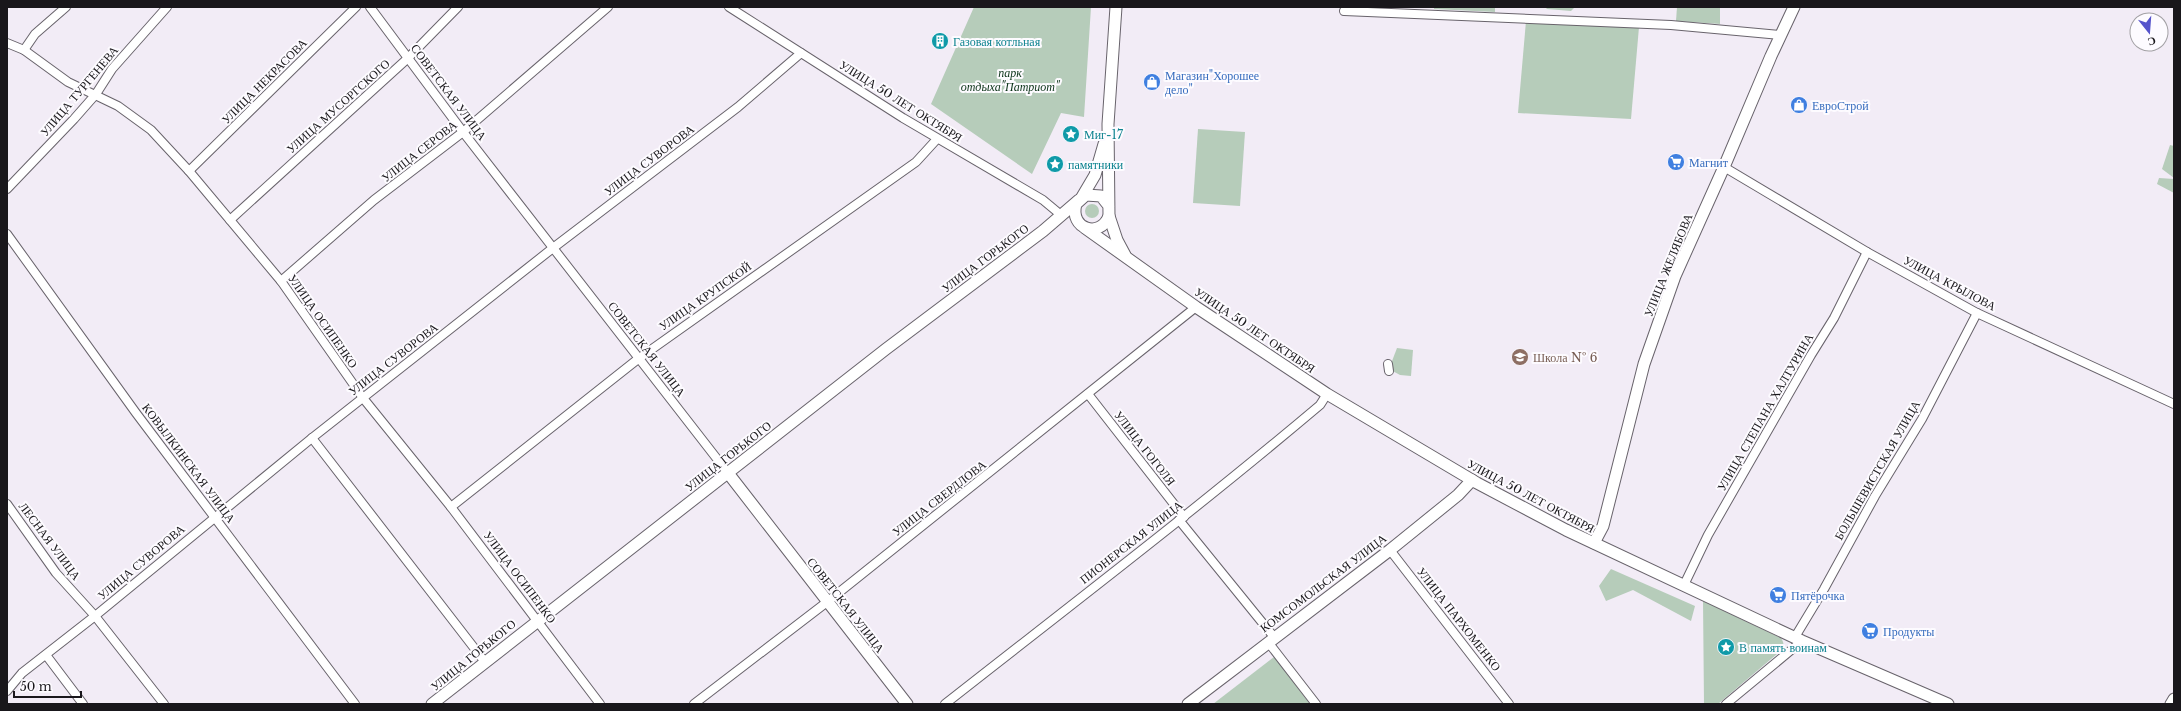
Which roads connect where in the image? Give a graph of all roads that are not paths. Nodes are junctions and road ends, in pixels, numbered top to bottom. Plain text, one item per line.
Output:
1 (66, 7) edge
2 (167, 7) edge
3 (356, 7) edge
4 (370, 7) edge
5 (458, 7) edge
6 (608, 7) edge
7 (729, 7) edge
8 (1116, 7) edge
9 (1794, 7) edge
10 (1344, 11) dead end
11 (1782, 34) junction
12 (7, 43) edge
13 (24, 50) junction
14 (801, 53) junction
15 (407, 59) junction
16 (96, 94) junction
17 (1108, 124) junction
18 (463, 132) junction
19 (936, 139) junction
20 (1724, 167) junction
21 (189, 171) junction
22 (7, 189) edge
23 (1081, 198) junction
24 (1109, 211) junction
25 (1061, 215) junction
26 (230, 220) junction
27 (1083, 227) junction
28 (1043, 231) junction
29 (7, 234) edge
30 (553, 248) junction
31 (1867, 252) junction
32 (1129, 260) junction
33 (281, 281) junction
34 (1196, 307) junction
35 (1977, 314) junction
36 (638, 359) junction
37 (1088, 394) junction
38 (1327, 394) junction
39 (363, 398) junction
40 (2174, 404) edge
41 (312, 438) junction
42 (728, 472) junction
43 (1472, 480) junction
44 (7, 504) edge
45 (452, 507) junction
46 (214, 516) junction
47 (1181, 519) junction
48 (1594, 543) junction
49 (1390, 550) junction
50 (1684, 585) junction
51 (827, 602) junction
52 (95, 616) junction
53 (537, 620) junction
54 (1271, 639) junction
55 (1798, 639) junction
56 (46, 655) junction
57 (485, 662) junction
58 (7, 690) edge
59 (2174, 699) edge
60 (83, 704) edge
61 (164, 704) edge
62 (355, 704) edge
63 (432, 704) edge
64 (600, 704) edge
65 (694, 704) edge
66 (907, 704) edge
67 (945, 704) edge
68 (1188, 704) edge
69 (1316, 704) edge
70 (1509, 704) edge
71 (1726, 704) edge
72 (1948, 704) edge
73 (2171, 704) edge

1 - 13 street
2 - 16 street, УЛИЦА ТУРГЕНЕВА
3 - 21 street, УЛИЦА НЕКРАСОВА
4 - 15 street, СОВЕТСКАЯ УЛИЦА
5 - 15 street, УЛИЦА МУСОРГСКОГО
6 - 18 street, УЛИЦА СЕРОВА
7 - 14 street, УЛИЦА 50 ЛЕТ ОКТЯБРЯ
8 - 17 main road
9 - 11 main road, УЛИЦА ЖЕЛЯБОВА
10 - 11 street
11 - 20 main road, УЛИЦА ЖЕЛЯБОВА
12 - 13 street, УЛИЦА ОСИПЕНКО
13 - 16 street, УЛИЦА ОСИПЕНКО
14 - 19 street, УЛИЦА 50 ЛЕТ ОКТЯБРЯ
14 - 30 street, УЛИЦА СУВОРОВА
15 - 18 street, СОВЕТСКАЯ УЛИЦА
15 - 26 street, УЛИЦА МУСОРГСКОГО
16 - 21 street, УЛИЦА ОСИПЕНКО
16 - 22 street, УЛИЦА ТУРГЕНЕВА
17 - 23 main road
17 - 24 main road
18 - 30 street, СОВЕТСКАЯ УЛИЦА
18 - 33 street, УЛИЦА СЕРОВА
19 - 25 street, УЛИЦА 50 ЛЕТ ОКТЯБРЯ
19 - 36 street, УЛИЦА КРУПСКОЙ
20 - 31 street, УЛИЦА КРЫЛОВА
20 - 48 main road, УЛИЦА ЖЕЛЯБОВА
21 - 26 street, УЛИЦА ОСИПЕНКО
23 - 24 main road
23 - 25 main road, УЛИЦА ГОРЬКОГО
23 - 27 main road
24 - 27 main road
24 - 32 main road, УЛИЦА 50 ЛЕТ ОКТЯБРЯ
25 - 28 main road, УЛИЦА ГОРЬКОГО
26 - 33 street, УЛИЦА ОСИПЕНКО
27 - 28 main road, УЛИЦА ГОРЬКОГО
27 - 32 main road, УЛИЦА 50 ЛЕТ ОКТЯБРЯ
28 - 42 main road, УЛИЦА ГОРЬКОГО
29 - 46 street, КОВЫЛКИНСКАЯ УЛИЦА
30 - 36 street, СОВЕТСКАЯ УЛИЦА
30 - 39 street, УЛИЦА СУВОРОВА
31 - 35 street, УЛИЦА КРЫЛОВА
31 - 50 street, УЛИЦА СТЕПАНА ХАЛТУРИНА
32 - 34 main road, УЛИЦА 50 ЛЕТ ОКТЯБРЯ
33 - 39 street, УЛИЦА ОСИПЕНКО
34 - 37 street, УЛИЦА СВЕРДЛОВА
34 - 38 main road, УЛИЦА 50 ЛЕТ ОКТЯБРЯ
35 - 40 street, УЛИЦА КРЫЛОВА
35 - 55 street, БОЛЬШЕВИСТСКАЯ УЛИЦА
36 - 42 street, СОВЕТСКАЯ УЛИЦА
36 - 45 street, УЛИЦА КРУПСКОЙ
37 - 47 street, УЛИЦА ГОГОЛЯ
37 - 51 street, УЛИЦА СВЕРДЛОВА
38 - 43 main road, УЛИЦА 50 ЛЕТ ОКТЯБРЯ
38 - 47 street, ПИОНЕРСКАЯ УЛИЦА
39 - 41 street, УЛИЦА СУВОРОВА
39 - 45 street, УЛИЦА ОСИПЕНКО
41 - 46 street, УЛИЦА СУВОРОВА
41 - 57 street
42 - 51 main road, СОВЕТСКАЯ УЛИЦА
42 - 53 main road, УЛИЦА ГОРЬКОГО
43 - 48 main road, УЛИЦА 50 ЛЕТ ОКТЯБРЯ
43 - 49 main road, КОМСОМОЛЬСКАЯ УЛИЦА
44 - 52 street, ЛЕСНАЯ УЛИЦА
45 - 53 street, УЛИЦА ОСИПЕНКО
46 - 52 street, УЛИЦА СУВОРОВА
46 - 62 street, КОВЫЛКИНСКАЯ УЛИЦА
47 - 54 street, УЛИЦА ГОГОЛЯ
47 - 67 street, ПИОНЕРСКАЯ УЛИЦА
48 - 50 main road, УЛИЦА 50 ЛЕТ ОКТЯБРЯ
49 - 54 main road, КОМСОМОЛЬСКАЯ УЛИЦА
49 - 70 street, УЛИЦА ПАРХОМЕНКО
50 - 55 main road, УЛИЦА 50 ЛЕТ ОКТЯБРЯ
51 - 65 street, УЛИЦА СВЕРДЛОВА
51 - 66 main road, СОВЕТСКАЯ УЛИЦА
52 - 56 street, УЛИЦА СУВОРОВА
52 - 61 street, ЛЕСНАЯ УЛИЦА
53 - 57 main road, УЛИЦА ГОРЬКОГО
53 - 64 street, УЛИЦА ОСИПЕНКО
54 - 68 main road, КОМСОМОЛЬСКАЯ УЛИЦА
54 - 69 street, УЛИЦА ГОГОЛЯ
55 - 71 street, БОЛЬШЕВИСТСКАЯ УЛИЦА
55 - 72 main road, УЛИЦА 50 ЛЕТ ОКТЯБРЯ
56 - 58 street, УЛИЦА СУВОРОВА
56 - 60 street
57 - 63 main road, УЛИЦА ГОРЬКОГО
59 - 73 main road

